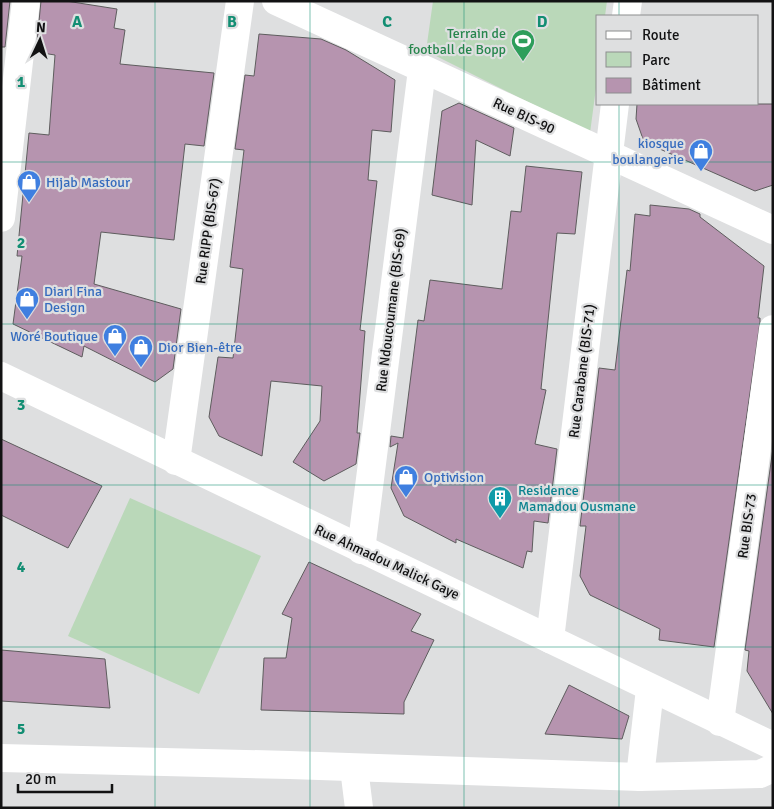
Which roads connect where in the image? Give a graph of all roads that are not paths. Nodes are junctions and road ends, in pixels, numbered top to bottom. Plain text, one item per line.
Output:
1 (26, 1) edge
2 (240, 1) edge
3 (276, 1) edge
4 (628, 1) edge
5 (626, 15) edge
6 (422, 70) junction
7 (615, 105) edge
8 (608, 155) junction
9 (1, 218) edge
10 (773, 230) edge
11 (773, 329) edge
12 (1, 376) edge
13 (176, 461) junction
14 (361, 550) junction
15 (550, 639) junction
16 (650, 689) junction
17 (720, 722) junction
18 (773, 746) edge
19 (1, 758) edge
20 (354, 768) junction
21 (773, 768) edge
22 (640, 777) junction
23 (358, 808) edge

1 - 9 street
2 - 13 street, Rue RIPP (BIS-67)
3 - 6 street, Rue BIS-90
4 - 5 street
6 - 8 street, Rue BIS-90
6 - 14 street, Rue Ndoucoumane (BIS-69)
7 - 8 street, Rue Carabane (BIS-71)
8 - 10 street, Rue BIS-90
8 - 15 street, Rue Carabane (BIS-71)
11 - 17 street, Rue BIS-73
12 - 13 street, Rue Ahmadou Malick Gaye
13 - 14 street, Rue Ahmadou Malick Gaye
14 - 15 street, Rue Ahmadou Malick Gaye
15 - 16 street, Rue Ahmadou Malick Gaye
16 - 17 street, Rue Ahmadou Malick Gaye
16 - 22 street
17 - 18 street, Rue Ahmadou Malick Gaye
19 - 20 street
20 - 22 street
20 - 23 street
21 - 22 street

